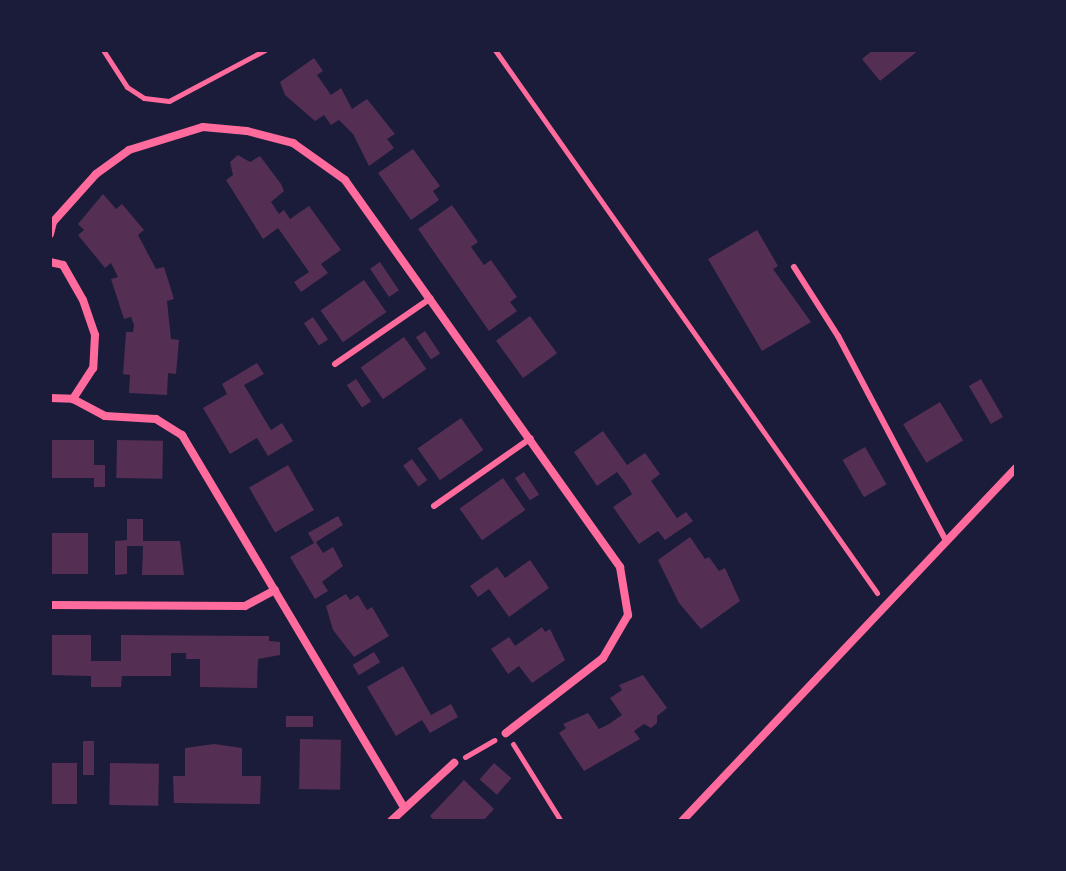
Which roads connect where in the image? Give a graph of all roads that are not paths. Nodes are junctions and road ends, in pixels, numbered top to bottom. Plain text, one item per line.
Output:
1 (50, 234) edge
2 (50, 262) edge
3 (794, 267) dead end
4 (431, 298) junction
5 (335, 364) dead end
6 (50, 398) edge
7 (73, 399) junction
8 (531, 438) junction
9 (1016, 468) edge
10 (434, 506) dead end
11 (946, 541) junction
12 (275, 590) junction
13 (50, 605) edge
14 (506, 733) road end
15 (454, 763) road end
16 (404, 807) junction
17 (391, 821) edge
18 (682, 821) edge

1 - 4 street
2 - 7 street
3 - 11 lane
4 - 5 lane
4 - 8 street
6 - 7 street
7 - 12 street
8 - 10 lane
8 - 14 street
9 - 11 street
11 - 18 street
12 - 13 street
12 - 16 street
15 - 16 street
16 - 17 street

